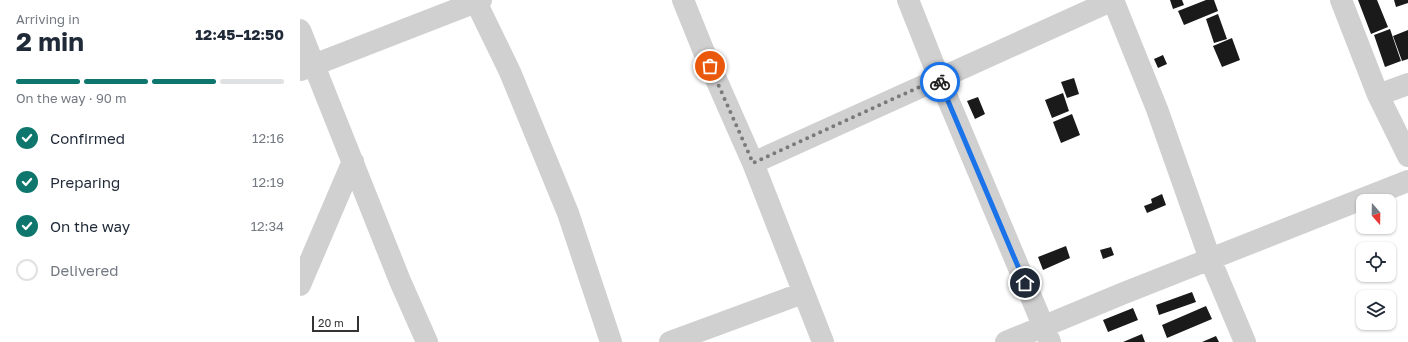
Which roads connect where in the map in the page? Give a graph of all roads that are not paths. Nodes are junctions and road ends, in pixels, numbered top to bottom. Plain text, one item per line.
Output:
1 (683, 0) edge
2 (908, 0) edge
3 (1113, 0) edge
4 (1341, 0) edge
5 (477, 1) edge
6 (300, 30) edge
7 (307, 67) edge
8 (939, 78) junction
9 (1408, 84) edge
10 (1378, 95) junction
11 (1408, 156) edge
12 (353, 161) junction
13 (753, 163) junction
14 (1408, 181) edge
15 (1210, 259) junction
16 (300, 285) edge
17 (803, 293) junction
18 (1047, 335) edge
19 (427, 342) edge
20 (611, 342) edge
21 (670, 342) edge
22 (823, 342) edge
23 (1006, 342) edge
24 (1245, 342) edge

1 - 13 street
2 - 8 street
3 - 8 street
3 - 15 street
4 - 10 street
5 - 7 street
5 - 20 street
6 - 7 street
7 - 12 street
8 - 13 street
8 - 18 street
9 - 10 street
10 - 11 street
12 - 16 street
12 - 19 street
13 - 17 street
14 - 15 street
15 - 18 street
15 - 24 street
17 - 21 street
17 - 22 street
18 - 23 street

